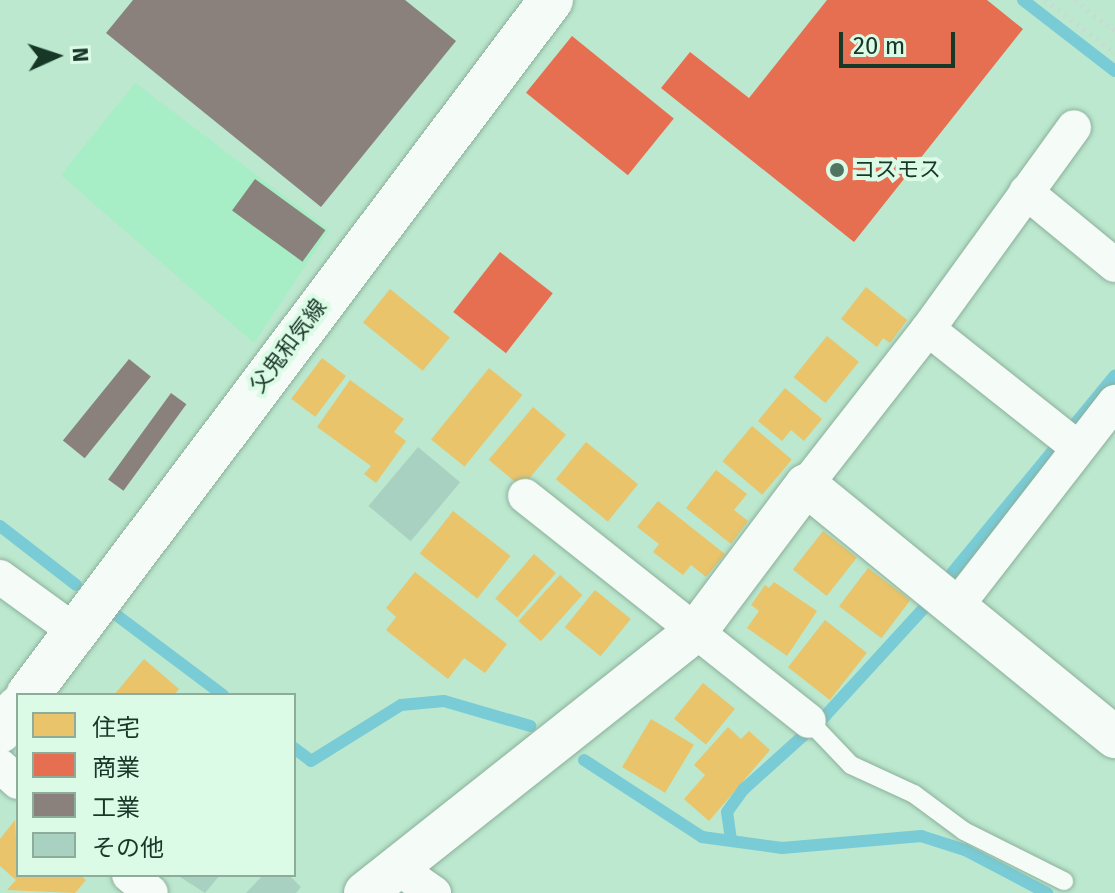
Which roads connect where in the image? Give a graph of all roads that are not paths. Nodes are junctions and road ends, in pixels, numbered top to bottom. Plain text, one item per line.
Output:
1 (551, 0) edge
2 (1074, 127) dead end
3 (1026, 192) junction
4 (1115, 265) edge
5 (928, 329) junction
6 (1115, 402) edge
7 (1067, 439) junction
8 (806, 485) junction
9 (525, 496) dead end
10 (0, 577) edge
11 (955, 608) junction
12 (697, 630) junction
13 (76, 632) junction
14 (30, 693) edge
15 (16, 711) edge
16 (814, 726) joint
17 (0, 731) edge
18 (1115, 737) edge
19 (0, 766) edge
20 (16, 780) edge
21 (398, 868) junction
22 (131, 877) edge
23 (1064, 881) dead end
24 (151, 893) edge
25 (365, 893) edge
26 (434, 893) edge

1 - 13 main road, 父鬼和気線
2 - 3 street
3 - 4 street
3 - 5 street
5 - 7 street
5 - 8 street
6 - 7 street
7 - 11 street
8 - 11 street
8 - 12 street
9 - 12 street
10 - 13 street
11 - 18 street
12 - 16 street
12 - 21 street
13 - 14 main road, 父鬼和気線
15 - 17 main road
16 - 23 lane
19 - 20 street
21 - 25 street
21 - 26 street
22 - 24 street

